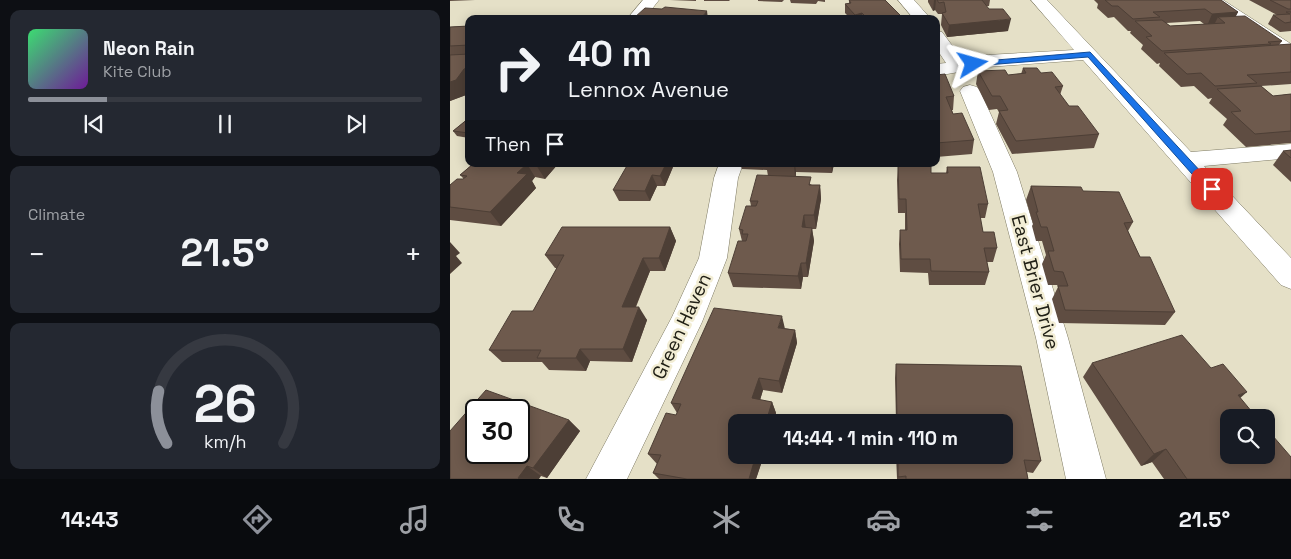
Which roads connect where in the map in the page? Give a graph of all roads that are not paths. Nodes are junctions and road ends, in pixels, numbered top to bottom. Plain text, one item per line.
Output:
1 (651, 0) edge
2 (906, 0) edge
3 (1039, 0) edge
4 (1213, 0) edge
5 (638, 15) edge
6 (919, 15) edge
7 (940, 42) edge
8 (1291, 52) edge
9 (1090, 54) junction
10 (940, 71) edge
11 (965, 79) junction
12 (1291, 151) edge
13 (1185, 160) junction
14 (730, 167) edge
15 (1291, 277) edge
16 (606, 479) edge
17 (1086, 479) edge

1 - 5 street
2 - 6 street
3 - 9 street
4 - 8 street
7 - 11 street, East Brier Drive
9 - 11 street
9 - 13 street
10 - 11 street
11 - 17 street, East Brier Drive
12 - 13 street
13 - 15 street
14 - 16 street, Green Haven

